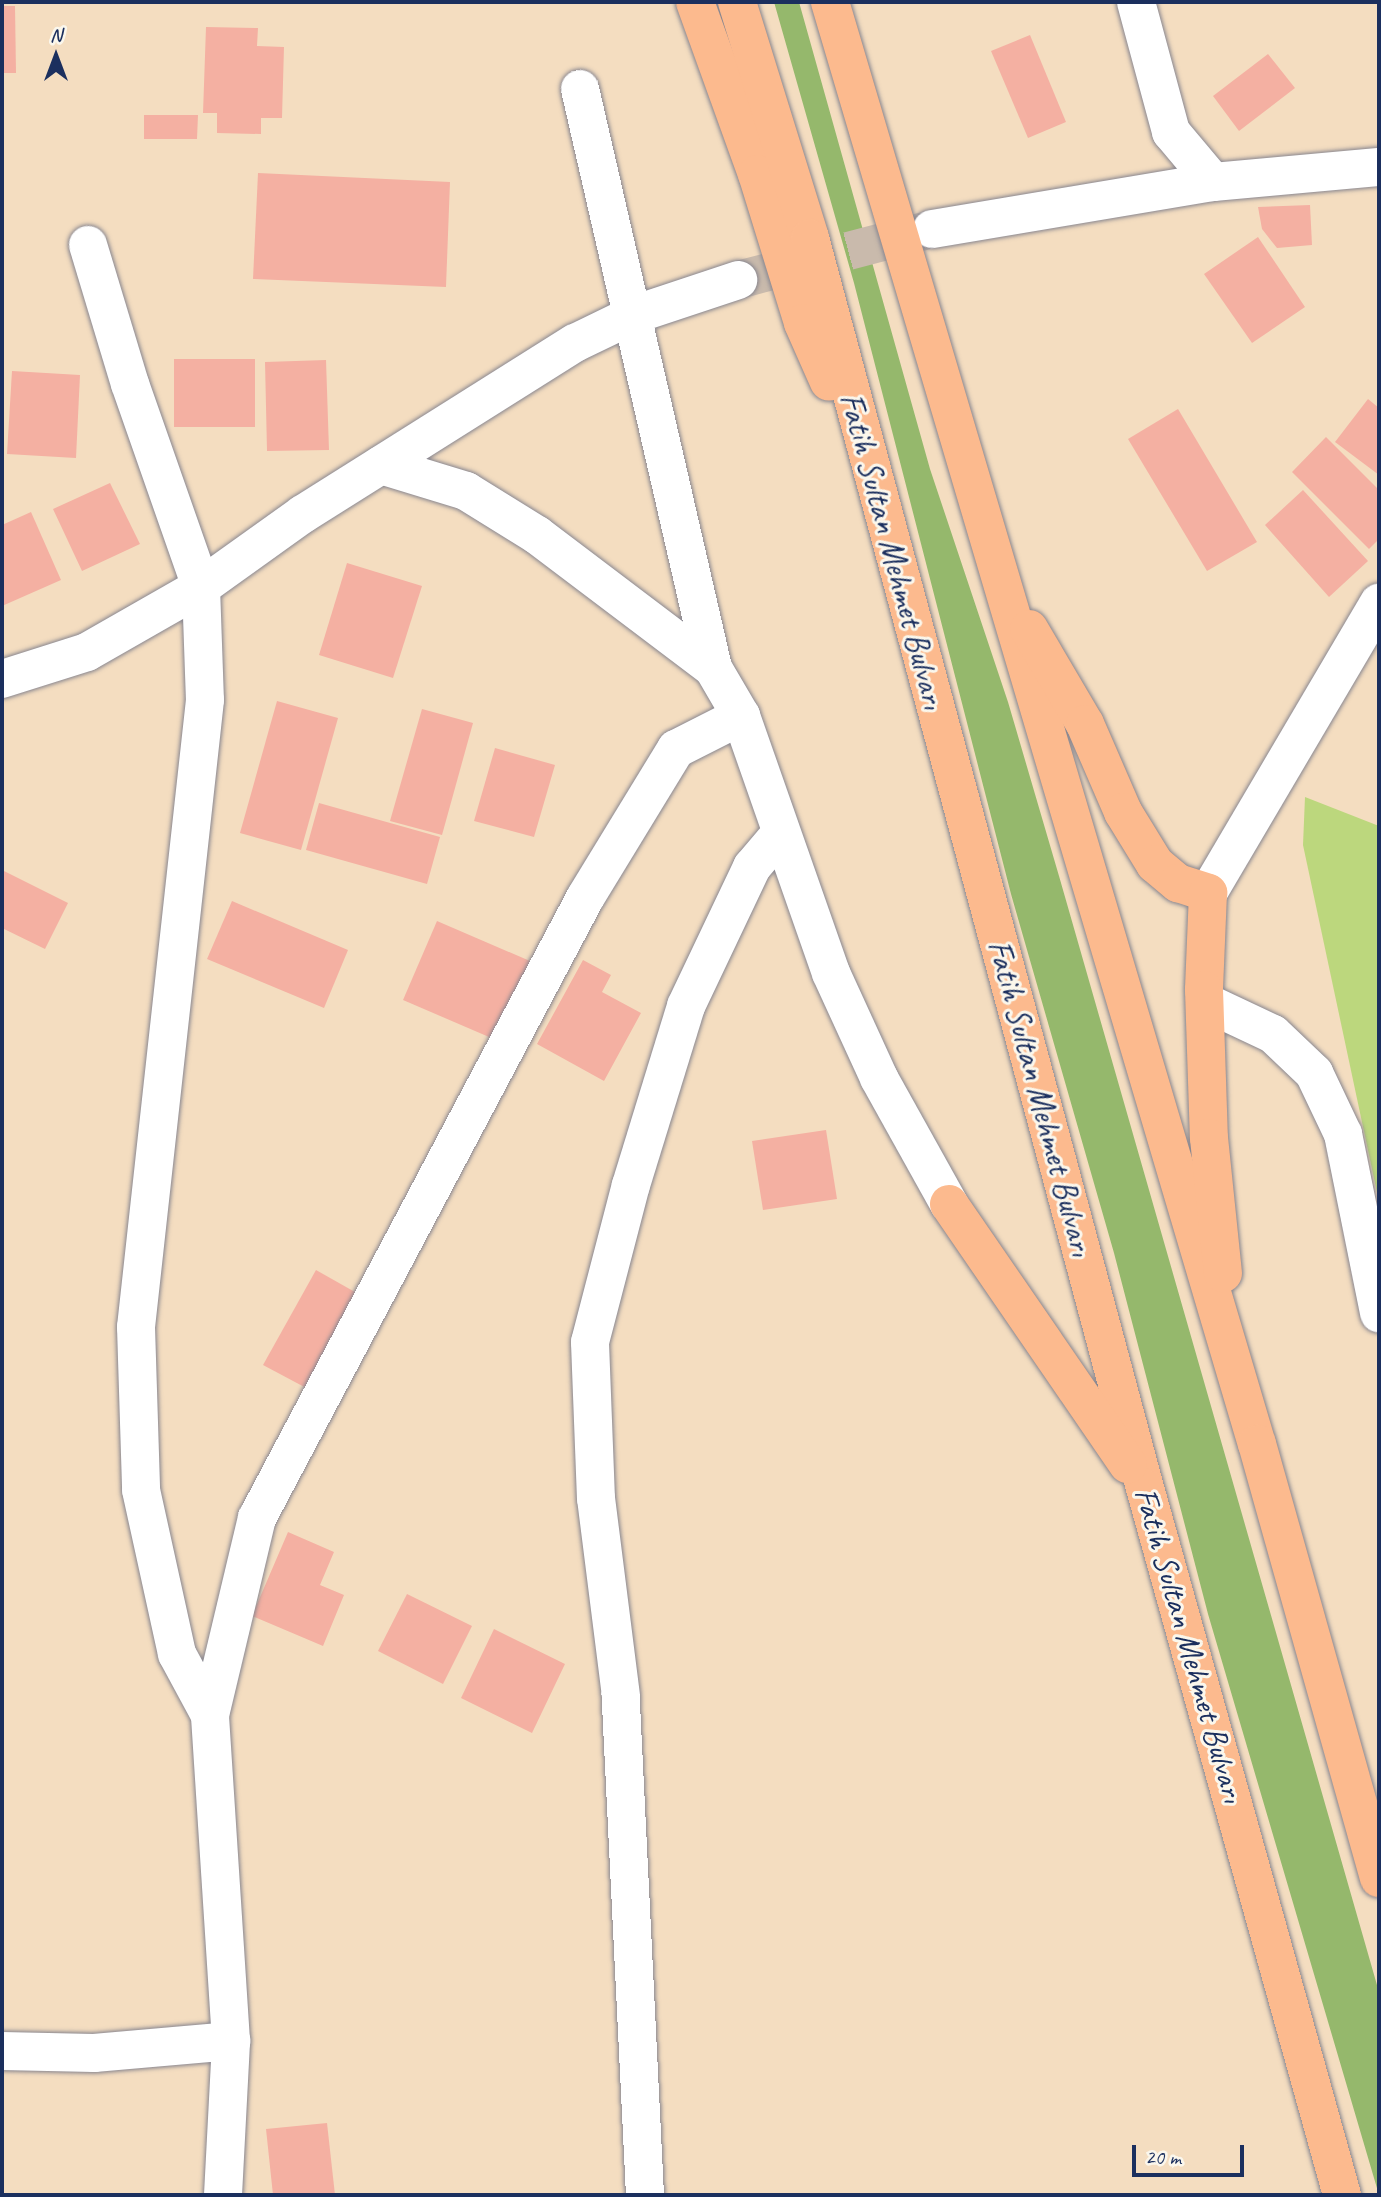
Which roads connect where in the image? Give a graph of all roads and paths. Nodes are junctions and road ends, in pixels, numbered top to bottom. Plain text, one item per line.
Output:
1 (695, 2) edge
2 (737, 2) edge
3 (830, 2) edge
4 (1136, 2) edge
5 (580, 89) dead end
6 (1379, 167) edge
7 (1213, 182) junction
8 (932, 229) tunnel mouth
9 (88, 245) dead end
10 (738, 280) tunnel mouth
11 (633, 315) junction
12 (380, 464) junction
13 (871, 475) junction
14 (999, 580) junction
15 (201, 587) junction
16 (1379, 603) edge
17 (713, 668) junction
18 (2, 679) edge
19 (741, 716) junction
20 (780, 834) junction
21 (1208, 893) junction
22 (1205, 1002) junction
23 (949, 1204) joint
24 (1379, 1313) edge
25 (1232, 1365) junction
26 (1145, 1488) junction
27 (210, 1715) junction
28 (1379, 1878) edge
29 (231, 2041) junction
30 (2, 2051) edge
31 (223, 2195) edge
32 (645, 2195) edge
33 (1342, 2195) edge

1 - 13 highway
2 - 13 highway, Fatih Sultan Mehmet Bulvarı
3 - 14 highway
4 - 7 street
5 - 11 street
6 - 7 street
7 - 8 street
9 - 15 street
10 - 11 street
11 - 12 street
11 - 17 street
12 - 15 street
12 - 17 street
13 - 26 highway, Fatih Sultan Mehmet Bulvarı
14 - 21 highway
14 - 25 highway
15 - 18 street
15 - 27 street
16 - 21 street
17 - 19 street
19 - 20 street
19 - 27 street
20 - 23 street
20 - 32 street
21 - 22 highway
22 - 24 street
22 - 25 highway
23 - 26 highway
25 - 28 highway
26 - 33 highway, Fatih Sultan Mehmet Bulvarı
27 - 29 street
29 - 30 street
29 - 31 street

